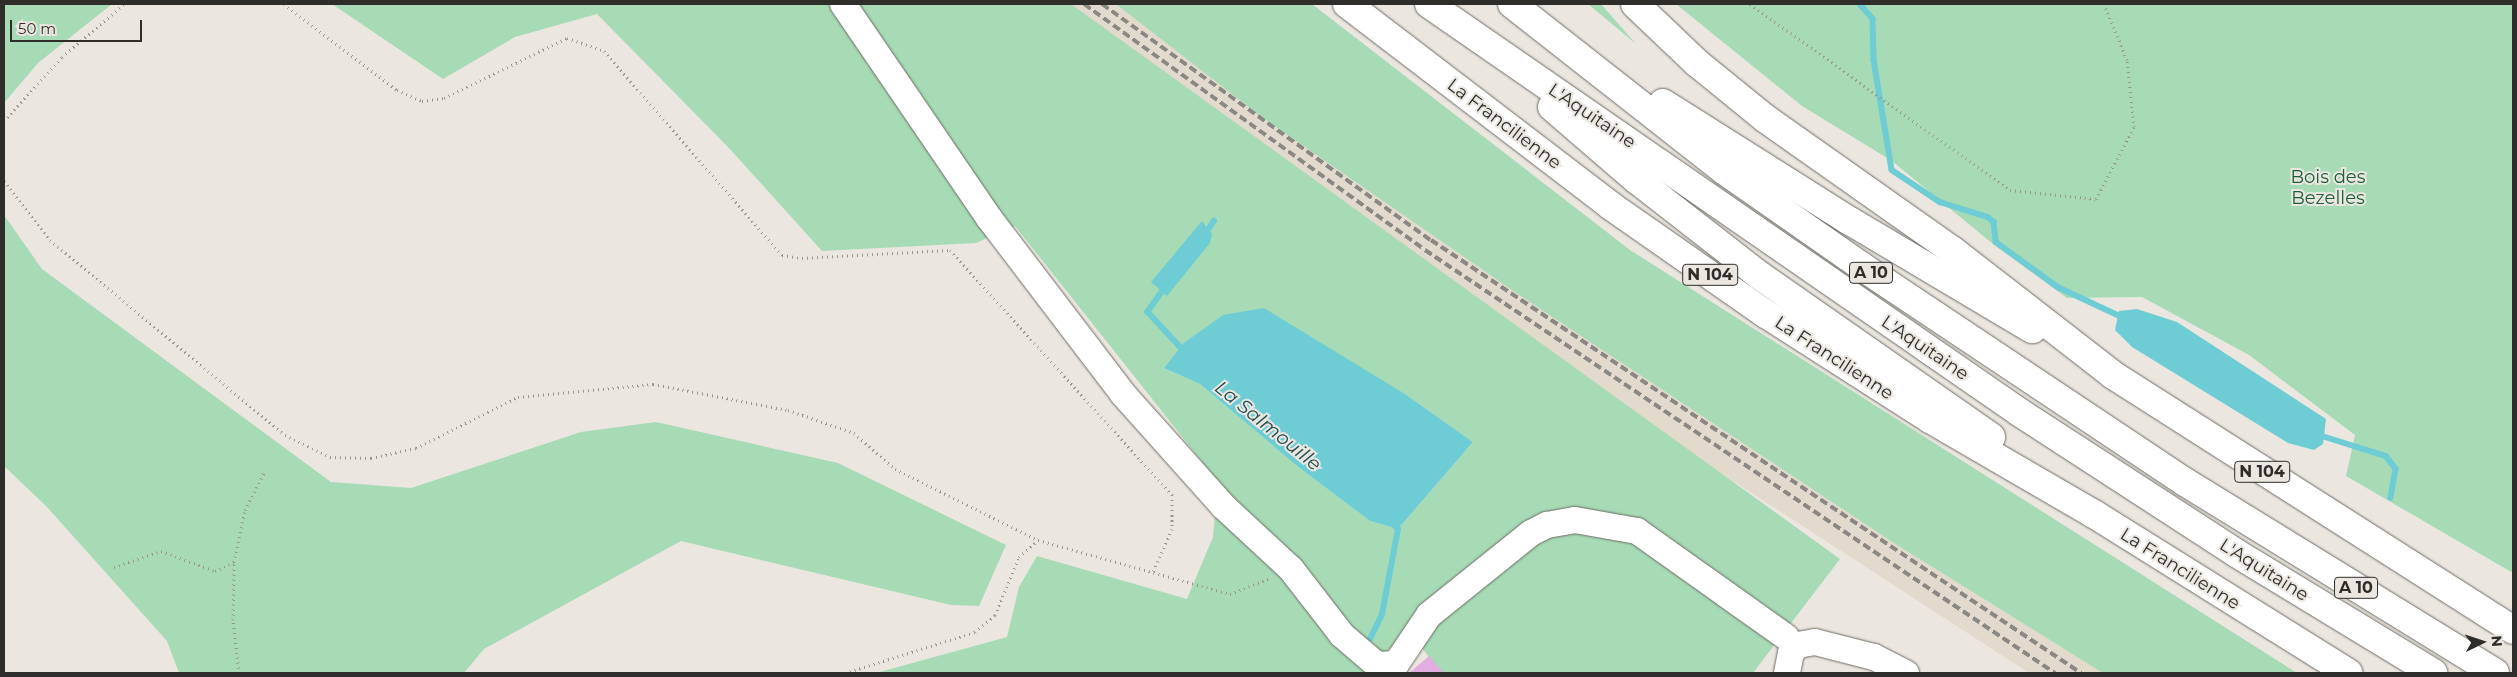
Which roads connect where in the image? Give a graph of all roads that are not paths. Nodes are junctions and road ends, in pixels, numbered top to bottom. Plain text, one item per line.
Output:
1 (842, 4) edge
2 (1347, 4) edge
3 (1429, 4) edge
4 (1512, 4) edge
5 (1635, 4) edge
6 (1459, 27) junction
7 (1570, 48) junction
8 (2113, 375) junction
9 (2094, 514) junction
10 (2513, 630) edge
11 (1786, 637) dead end
12 (1395, 669) edge
13 (1786, 673) edge
14 (1906, 673) edge
15 (2348, 673) edge
16 (2433, 673) edge
17 (2495, 673) edge

1 - 12 lane
2 - 9 highway, La Francilienne / N 104
3 - 6 highway, L'Aquitaine / A 10
4 - 7 highway, L'Aquitaine / A 10
5 - 8 highway, N 104
6 - 9 highway
6 - 16 highway, L'Aquitaine / A 10
7 - 8 highway
7 - 17 highway, L'Aquitaine / A 10
8 - 10 highway, N 104
9 - 15 highway, La Francilienne / N 104
11 - 12 lane
13 - 14 lane

